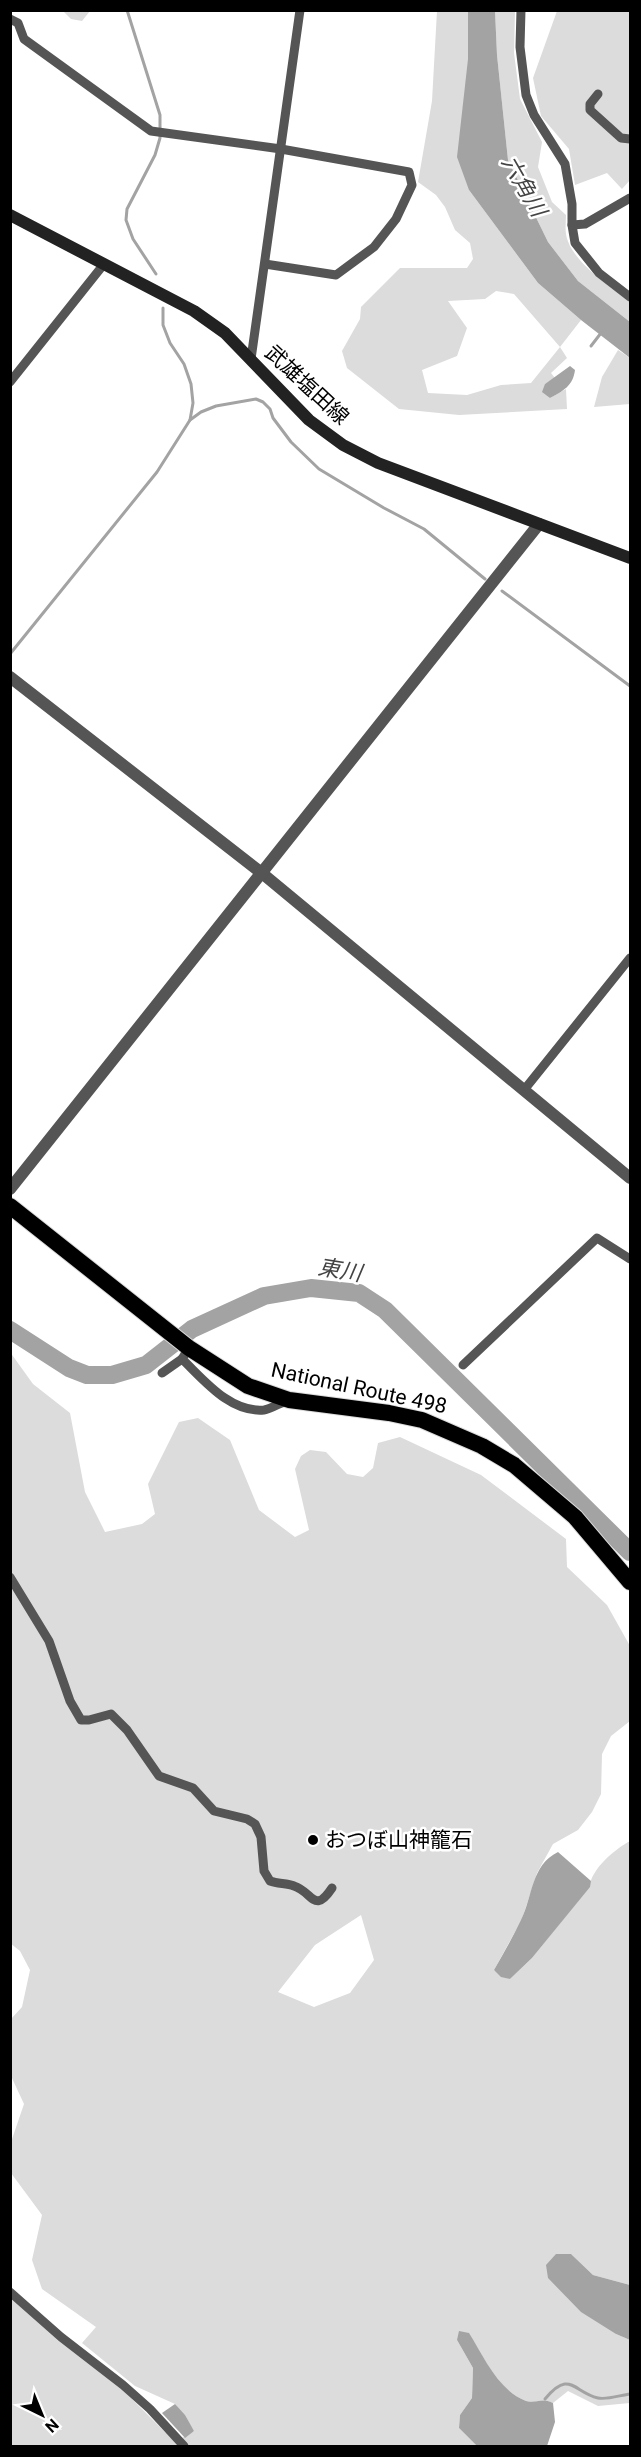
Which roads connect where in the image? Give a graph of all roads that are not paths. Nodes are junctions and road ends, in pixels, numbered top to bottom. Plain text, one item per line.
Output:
1 (300, 10) edge
2 (521, 10) edge
3 (10, 19) edge
4 (598, 94) dead end
5 (630, 139) edge
6 (281, 149) junction
7 (630, 198) edge
8 (10, 215) edge
9 (572, 225) junction
10 (104, 264) junction
11 (265, 264) junction
12 (630, 297) edge
13 (251, 359) junction
14 (10, 382) edge
15 (539, 524) junction
16 (630, 558) edge
17 (10, 677) edge
18 (263, 874) junction
19 (630, 958) edge
20 (524, 1090) junction
21 (630, 1178) edge
22 (10, 1189) edge
23 (10, 1206) edge
24 (630, 1259) edge
25 (186, 1353) junction
26 (463, 1365) dead end
27 (162, 1373) dead end
28 (289, 1400) junction
29 (629, 1576) edge
30 (10, 1577) edge
31 (332, 1888) dead end
32 (10, 2292) edge
33 (184, 2446) edge

1 - 6 street
2 - 9 street
3 - 6 street
4 - 5 street
6 - 11 street
6 - 11 street
7 - 9 street
8 - 10 main road, 武雄塩田線
9 - 12 street
10 - 13 main road, 武雄塩田線
10 - 14 street
11 - 13 street
13 - 15 main road, 武雄塩田線
15 - 16 main road, 武雄塩田線
15 - 18 street
17 - 18 street
18 - 20 street
18 - 22 street
19 - 20 street
20 - 21 street
23 - 25 highway, National Route 498
24 - 26 street
25 - 27 street
25 - 28 highway, National Route 498
25 - 28 street
28 - 29 highway, National Route 498
30 - 31 street
32 - 33 street

